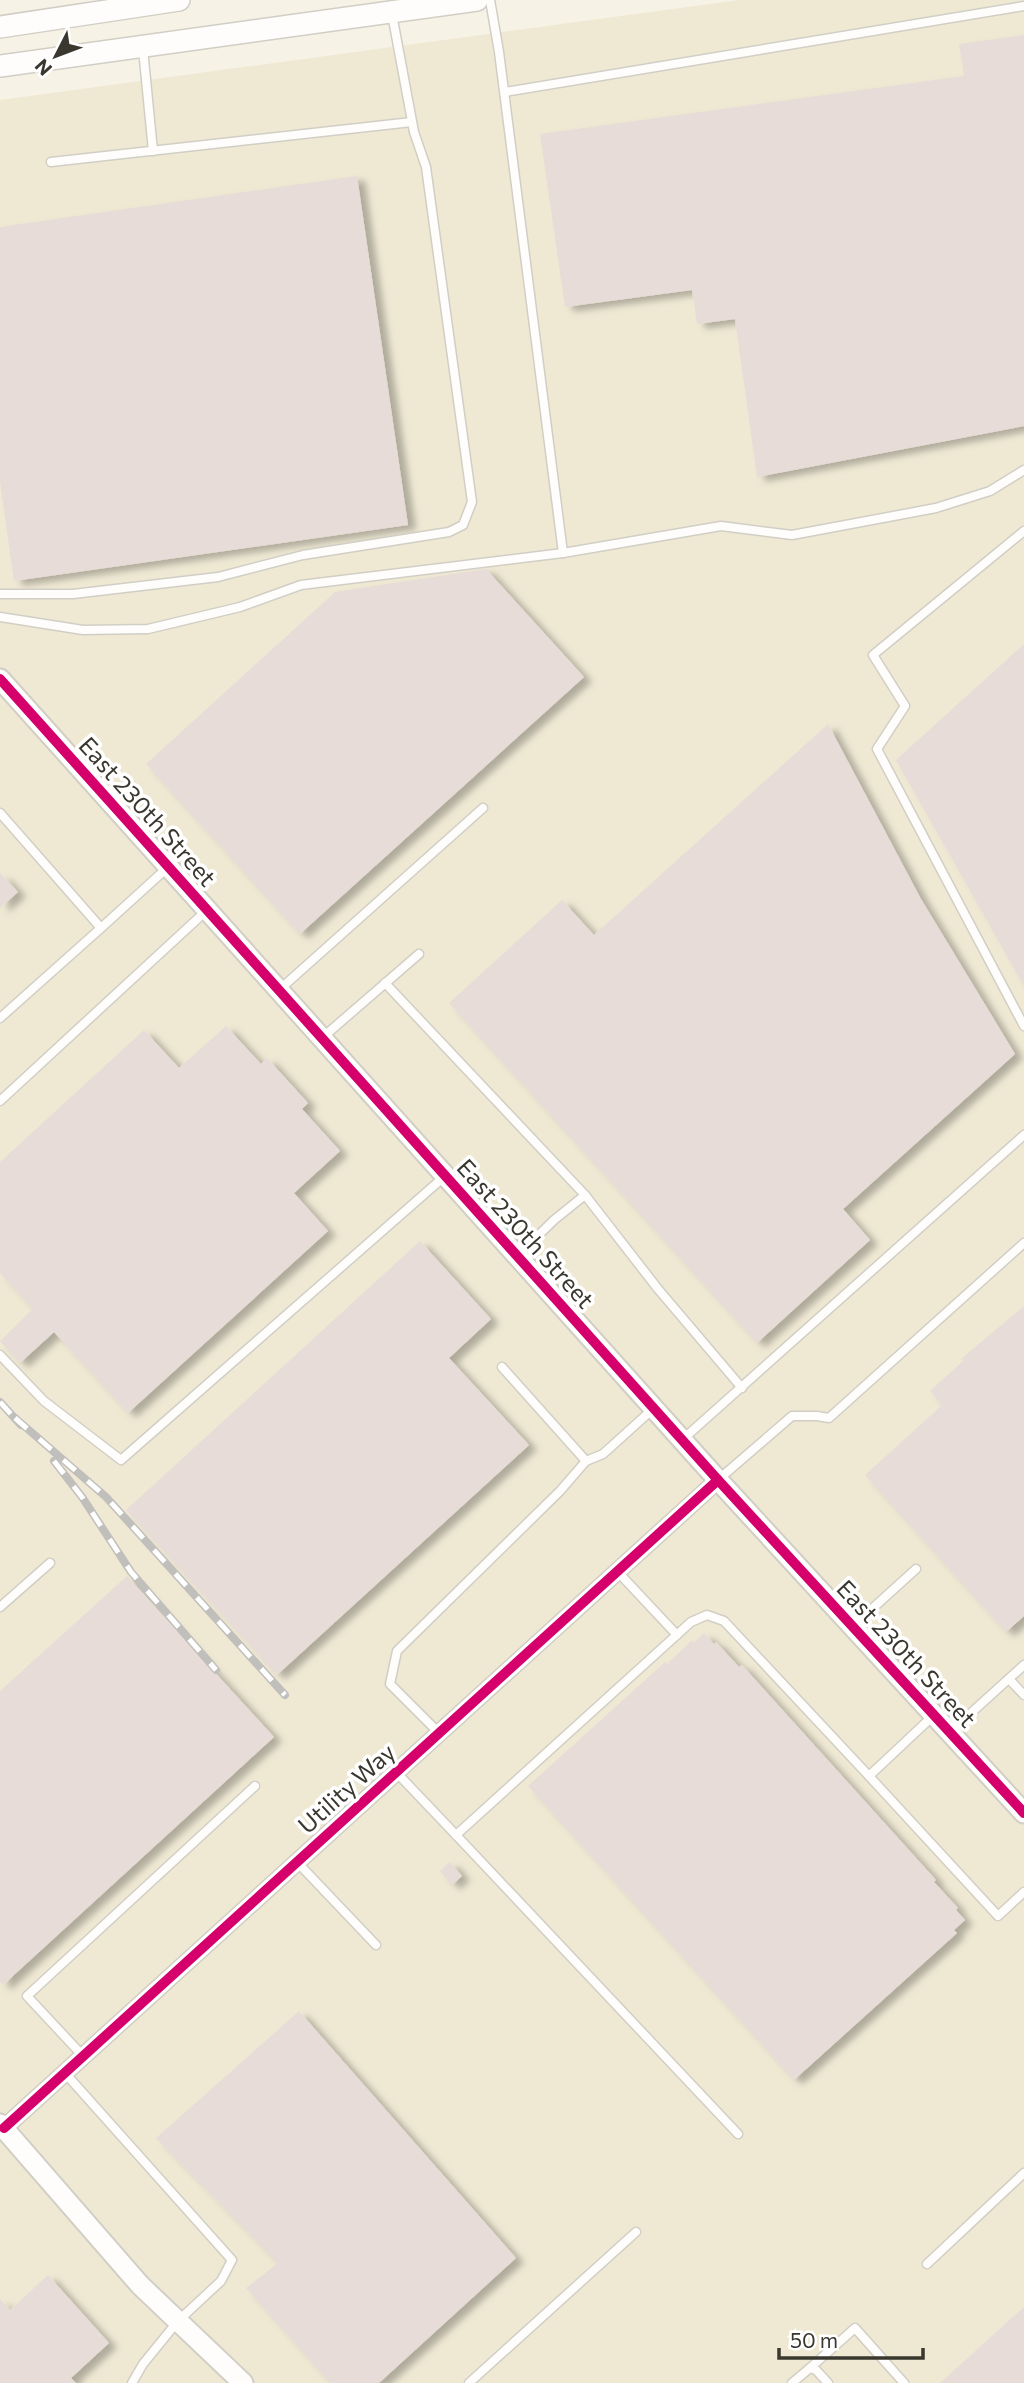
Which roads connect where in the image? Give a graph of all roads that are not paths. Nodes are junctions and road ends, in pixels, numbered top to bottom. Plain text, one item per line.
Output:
1 (179, 0) edge
2 (477, 0) edge
3 (490, 0) edge
4 (1024, 6) edge
5 (392, 12) junction
6 (0, 27) edge
7 (143, 46) junction
8 (0, 66) edge
9 (505, 92) junction
10 (412, 122) junction
11 (153, 151) junction
12 (51, 162) dead end
13 (1024, 470) edge
14 (1024, 531) edge
15 (563, 553) junction
16 (0, 594) edge
17 (0, 617) edge
18 (0, 679) edge
19 (482, 808) dead end
20 (0, 813) edge
21 (168, 867) junction
22 (207, 909) junction
23 (101, 928) junction
24 (419, 954) dead end
25 (385, 983) junction
26 (279, 990) junction
27 (0, 1018) edge
28 (1024, 1026) edge
29 (322, 1038) junction
30 (0, 1101) edge
31 (1024, 1135) edge
32 (445, 1176) junction
33 (585, 1195) junction
34 (1024, 1243) edge
35 (517, 1256) junction
36 (0, 1355) edge
37 (502, 1367) dead end
38 (743, 1388) junction
39 (654, 1408) junction
40 (682, 1440) junction
41 (586, 1461) junction
42 (718, 1480) junction
43 (50, 1563) dead end
44 (916, 1569) dead end
45 (617, 1571) junction
46 (0, 1607) edge
47 (853, 1626) junction
48 (677, 1634) junction
49 (1024, 1665) edge
50 (1009, 1679) junction
51 (1024, 1695) edge
52 (934, 1715) junction
53 (950, 1732) junction
54 (439, 1733) junction
55 (396, 1772) junction
56 (869, 1776) junction
57 (256, 1786) dead end
58 (1024, 1812) edge
59 (456, 1835) junction
60 (297, 1862) junction
61 (1024, 1892) edge
62 (376, 1945) dead end
63 (83, 2056) junction
64 (65, 2073) junction
65 (2, 2126) edge
66 (738, 2134) dead end
67 (1024, 2173) edge
68 (636, 2232) dead end
69 (927, 2264) dead end
70 (177, 2321) junction
71 (810, 2368) junction
72 (132, 2383) edge
73 (243, 2383) edge
74 (469, 2383) edge
75 (792, 2383) edge
76 (828, 2383) edge
77 (904, 2383) edge

1 - 6 main road
2 - 5 main road
3 - 9 lane
4 - 9 lane
5 - 7 main road
5 - 10 lane
7 - 8 main road
7 - 11 lane
9 - 15 lane
10 - 11 lane
10 - 16 lane
11 - 12 lane
13 - 15 lane
14 - 28 lane
15 - 17 lane
18 - 21 street, East 230th Street
19 - 26 lane
20 - 23 lane
21 - 22 street, East 230th Street
21 - 23 lane
22 - 26 street, East 230th Street
22 - 30 lane
23 - 27 lane
24 - 25 lane
25 - 29 lane
25 - 33 lane
26 - 29 street, East 230th Street
29 - 32 street, East 230th Street
31 - 38 lane
32 - 35 street, East 230th Street
32 - 36 lane
33 - 35 lane
33 - 38 lane
34 - 42 lane
35 - 39 street, East 230th Street
37 - 41 lane
38 - 40 lane
39 - 40 street, East 230th Street
39 - 41 lane
40 - 42 street, East 230th Street
41 - 54 lane
42 - 45 street, Utility Way
42 - 47 street, East 230th Street
43 - 46 lane
44 - 47 lane
45 - 48 lane
45 - 54 street, Utility Way
47 - 52 street, East 230th Street
48 - 56 lane
48 - 59 lane
49 - 50 lane
50 - 51 lane
50 - 53 lane
52 - 53 street, East 230th Street
52 - 56 lane
53 - 58 street, East 230th Street
54 - 55 street, Utility Way
55 - 59 lane
55 - 60 street, Utility Way
56 - 61 lane
57 - 63 lane
59 - 66 lane
60 - 62 lane
60 - 63 street, Utility Way
63 - 64 street, Utility Way
64 - 65 street, Utility Way
64 - 70 lane
65 - 70 street
67 - 69 lane
68 - 74 lane
70 - 72 lane
70 - 73 street
71 - 75 lane
71 - 76 lane
71 - 77 lane

